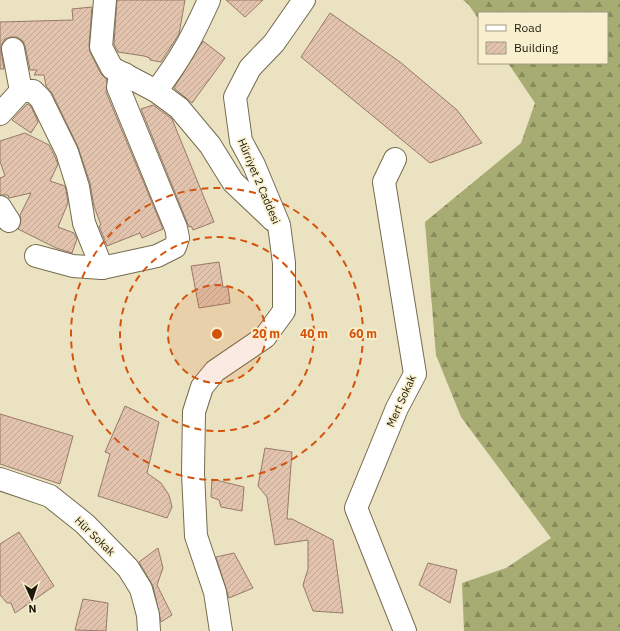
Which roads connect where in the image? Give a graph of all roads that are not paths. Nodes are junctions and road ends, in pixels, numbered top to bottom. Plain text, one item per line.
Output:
1 (105, 0) edge
2 (209, 0) edge
3 (304, 0) edge
4 (13, 48) dead end
5 (125, 74) junction
6 (21, 91) junction
7 (156, 91) junction
8 (0, 114) edge
9 (395, 159) dead end
10 (279, 225) junction
11 (36, 256) dead end
12 (102, 268) junction
13 (0, 479) edge
14 (149, 631) edge
15 (221, 631) edge
16 (405, 631) edge

1 - 5 street
2 - 7 street
3 - 10 street, Hürriyet 2 Caddesi
4 - 6 street
5 - 7 street
5 - 12 street
6 - 8 street
6 - 12 street
7 - 10 street
9 - 16 street, Mert Sokak
10 - 15 street, Hürriyet 2 Caddesi
11 - 12 street
13 - 14 street, Hür Sokak

